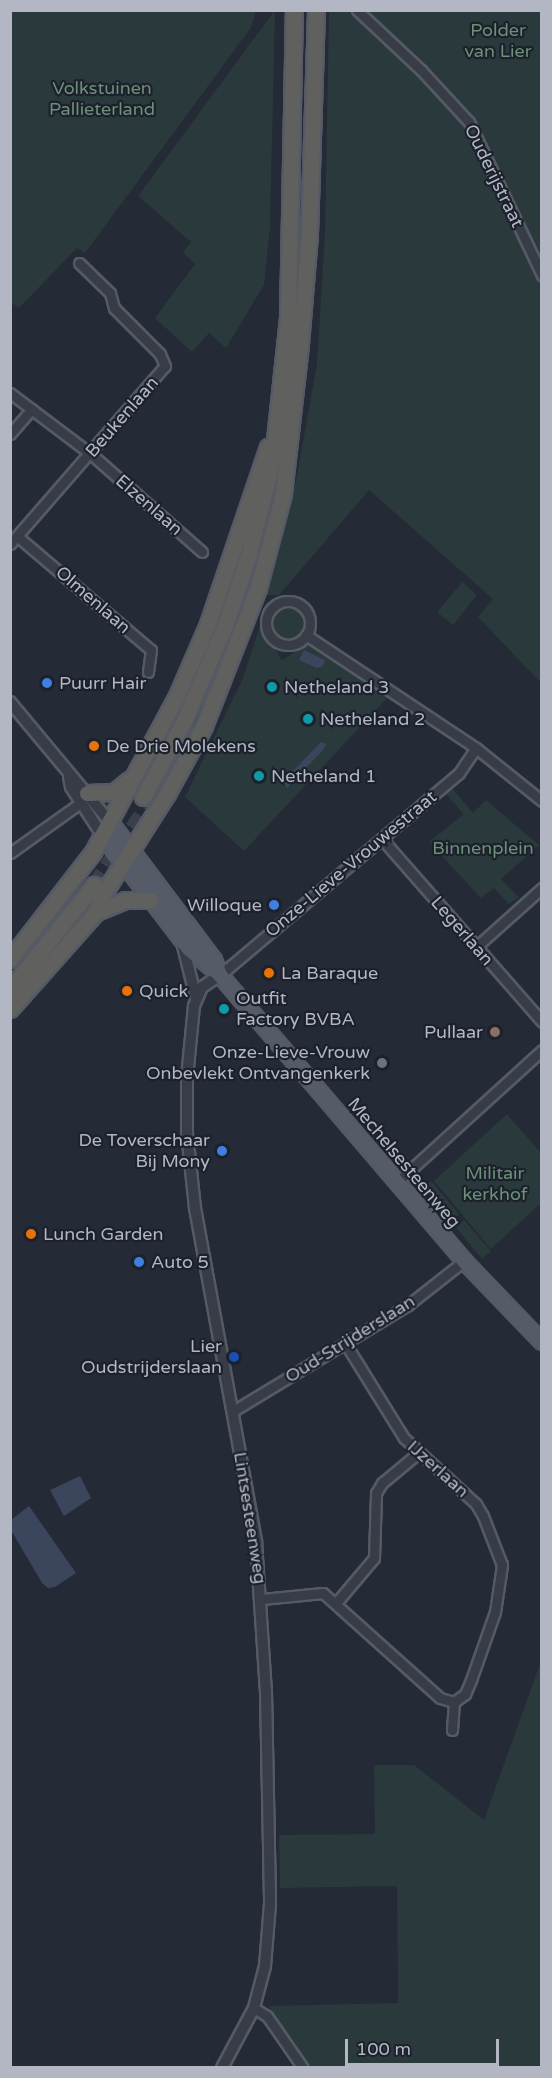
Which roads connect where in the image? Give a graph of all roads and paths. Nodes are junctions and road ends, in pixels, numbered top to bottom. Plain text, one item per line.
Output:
1 (294, 10) edge
2 (315, 10) edge
3 (357, 10) edge
4 (79, 262) dead end
5 (542, 275) edge
6 (10, 393) edge
7 (32, 409) junction
8 (283, 426) junction
9 (10, 434) edge
10 (91, 454) junction
11 (12, 541) edge
12 (202, 552) dead end
13 (306, 635) junction
14 (148, 672) dead end
15 (10, 702) edge
16 (476, 748) junction
17 (136, 774) junction
18 (84, 798) junction
19 (146, 799) tunnel mouth
20 (542, 801) edge
21 (106, 829) junction
22 (382, 839) junction
23 (10, 853) edge
24 (128, 859) junction
25 (542, 888) edge
26 (150, 900) junction
27 (96, 912) junction
28 (182, 942) junction
29 (477, 947) junction
30 (10, 959) edge
31 (220, 975) junction
32 (10, 977) edge
33 (10, 989) edge
34 (196, 998) junction
35 (10, 1009) edge
36 (540, 1018) edge
37 (542, 1050) edge
38 (397, 1182) junction
39 (464, 1261) junction
40 (542, 1342) edge
41 (345, 1343) junction
42 (233, 1411) junction
43 (417, 1454) junction
44 (262, 1599) junction
45 (336, 1603) junction
46 (454, 1702) junction
47 (452, 1730) dead end
48 (254, 2008) junction
49 (222, 2067) edge
50 (303, 2067) edge

1 - 8 highway
2 - 8 highway
3 - 5 street, Ouderijstraat
4 - 10 street, Beukenlaan
6 - 7 street, Elzenlaan
7 - 9 street
7 - 10 street, Elzenlaan
8 - 17 highway
8 - 19 highway
8 - 24 highway
10 - 11 street, Beukenlaan
10 - 12 street, Elzenlaan
11 - 14 street, Olmenlaan
13 - 13 street
13 - 16 street
15 - 18 street, Mechelsesteenweg
16 - 20 street
16 - 22 street, Onze-Lieve-Vrouwestraat
17 - 18 highway
17 - 21 highway
18 - 21 street, Mechelsesteenweg
18 - 23 street
21 - 24 main road, Mechelsesteenweg
21 - 30 highway
22 - 29 street, Legerlaan
22 - 31 street, Onze-Lieve-Vrouwestraat
24 - 26 main road, Mechelsesteenweg
24 - 27 highway
24 - 31 main road, Mechelsesteenweg
25 - 29 street
26 - 27 highway
26 - 28 main road, Mechelsesteenweg
27 - 35 highway
28 - 31 main road, Mechelsesteenweg
28 - 34 street
29 - 36 street, Legerlaan
31 - 34 street
31 - 38 main road, Mechelsesteenweg
32 - 33 highway
34 - 42 street, Lintsesteenweg
37 - 38 street
38 - 39 main road, Mechelsesteenweg
39 - 40 main road, Mechelsesteenweg
39 - 41 street, Oud-Strijderslaan
41 - 42 street, Oud-Strijderslaan
41 - 43 street, IJzerlaan
42 - 44 street, Lintsesteenweg
43 - 45 street
43 - 46 street, IJzerlaan
44 - 45 street
44 - 48 street, Lintsesteenweg
45 - 46 street
46 - 47 street
48 - 49 street, Lintsesteenweg
48 - 50 street

